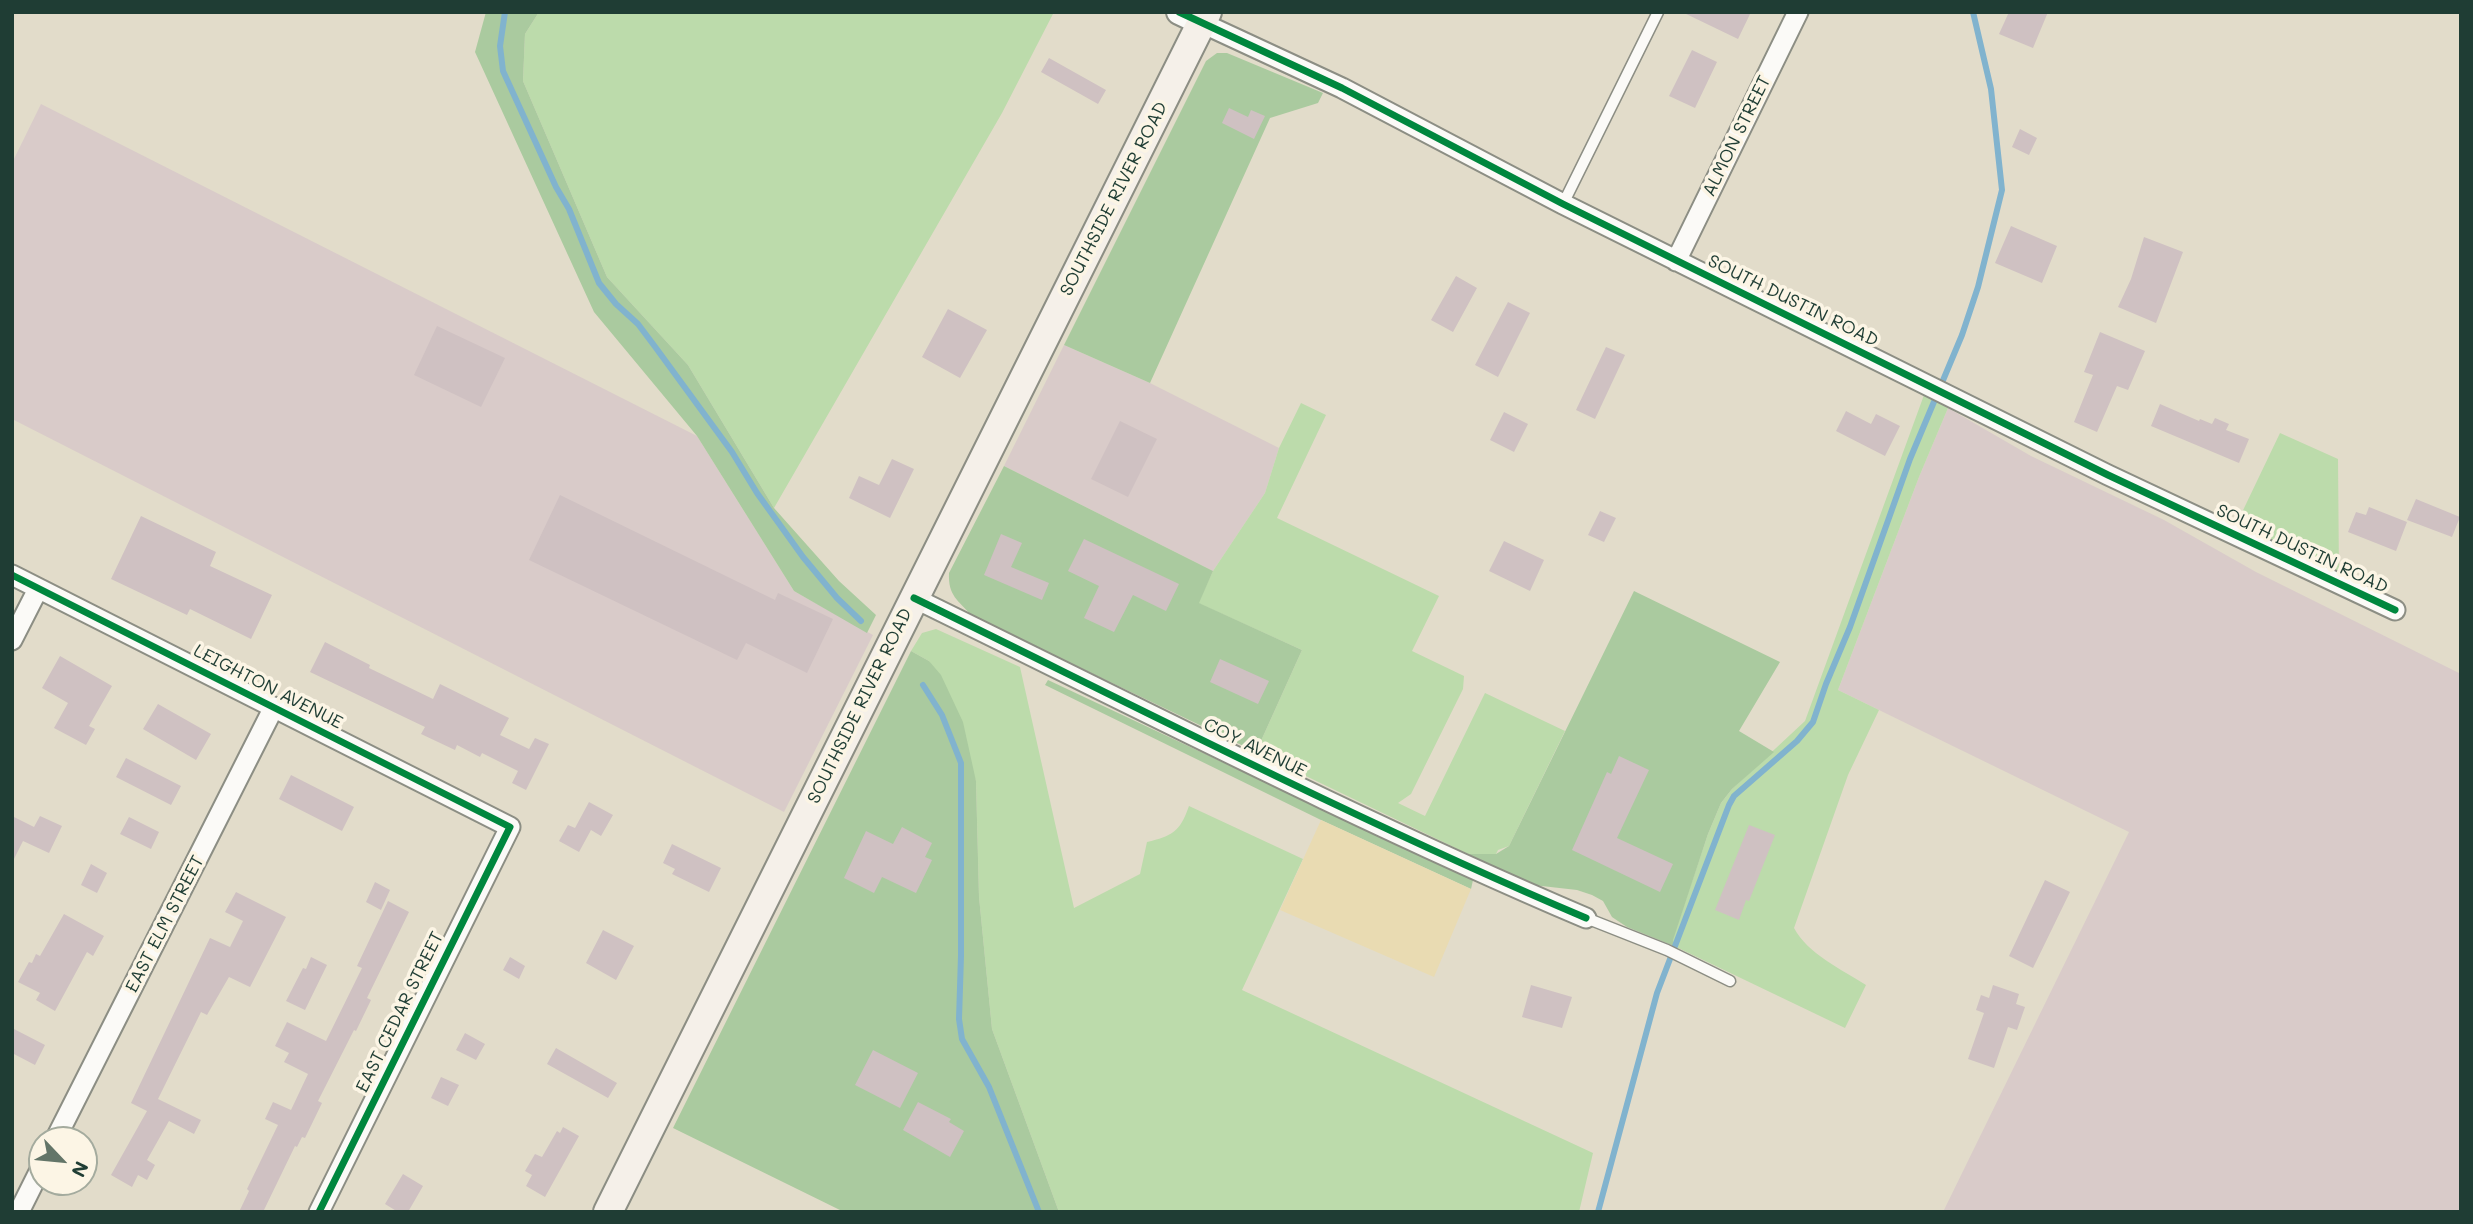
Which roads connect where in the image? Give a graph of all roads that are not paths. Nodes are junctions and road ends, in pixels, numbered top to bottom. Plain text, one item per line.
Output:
1 (1658, 12) edge
2 (1798, 12) edge
3 (1196, 16) edge
4 (1563, 204) junction
5 (1676, 261) junction
6 (12, 575) edge
7 (38, 589) junction
8 (914, 598) junction
9 (2395, 610) dead end
10 (12, 640) edge
11 (274, 707) junction
12 (510, 827) joint
13 (1586, 918) joint
14 (1730, 981) dead end
15 (62, 1126) edge
16 (28, 1194) edge
17 (19, 1212) edge
18 (319, 1212) edge
19 (608, 1212) edge

1 - 4 lane
2 - 5 street, ALMON STREET
3 - 4 street, SOUTH DUSTIN ROAD
3 - 8 main road, SOUTHSIDE RIVER ROAD
4 - 5 street, SOUTH DUSTIN ROAD
5 - 9 street, SOUTH DUSTIN ROAD
6 - 7 street, LEIGHTON AVENUE
7 - 10 street
7 - 11 street, LEIGHTON AVENUE
8 - 13 street, COY AVENUE
8 - 19 main road, SOUTHSIDE RIVER ROAD
11 - 12 street, LEIGHTON AVENUE
11 - 15 street, EAST ELM STREET
12 - 18 street, EAST CEDAR STREET
13 - 14 lane
16 - 17 street

